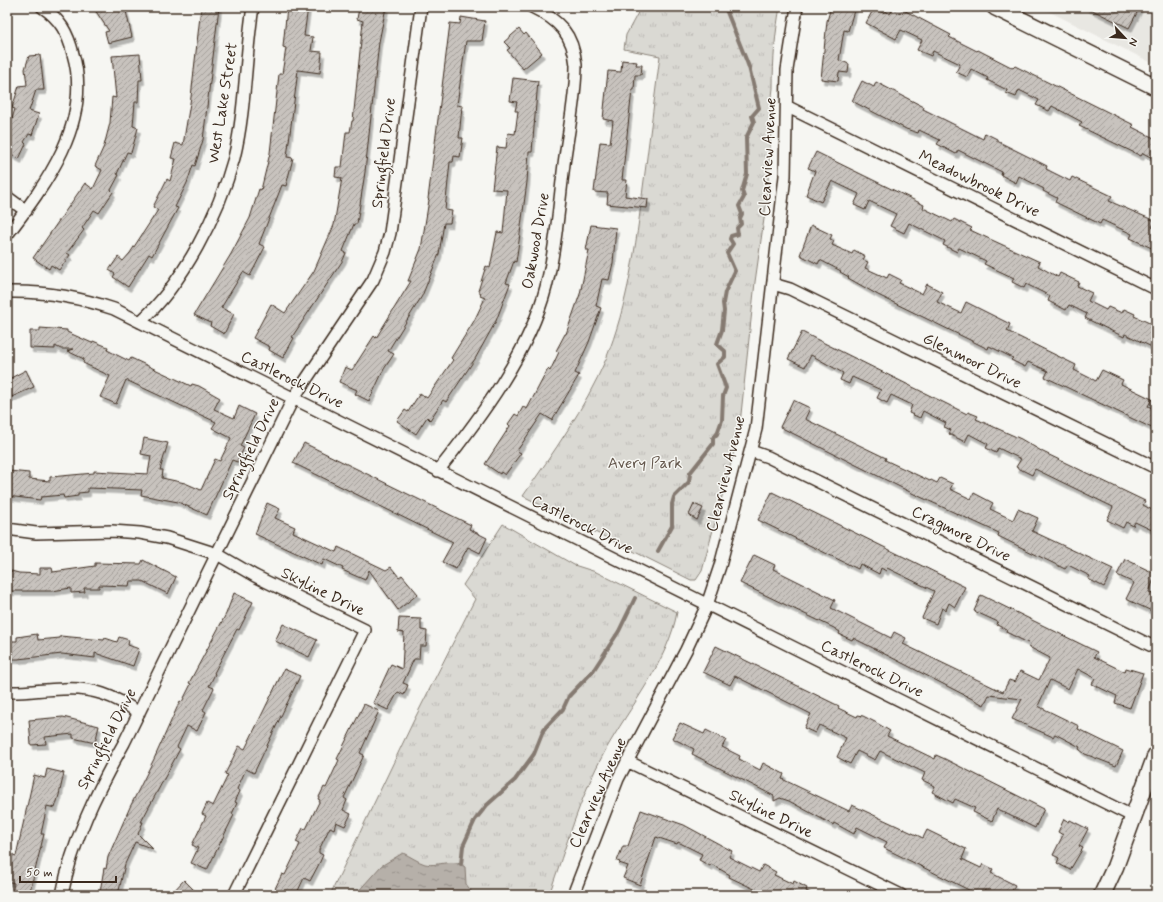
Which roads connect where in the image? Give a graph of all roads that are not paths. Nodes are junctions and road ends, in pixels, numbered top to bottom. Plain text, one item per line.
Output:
1 (42, 7) edge
2 (253, 7) edge
3 (421, 7) edge
4 (532, 7) edge
5 (797, 7) edge
6 (995, 7) edge
7 (1156, 87) edge
8 (788, 107) junction
9 (7, 197) edge
10 (26, 211) junction
11 (7, 236) edge
12 (773, 284) junction
13 (1156, 289) edge
14 (7, 292) edge
15 (140, 322) junction
16 (293, 399) junction
17 (751, 451) junction
18 (1156, 468) edge
19 (438, 470) junction
20 (7, 529) edge
21 (217, 554) junction
22 (707, 605) junction
23 (1156, 648) edge
24 (7, 692) edge
25 (139, 713) junction
26 (1156, 755) edge
27 (627, 761) junction
28 (1134, 817) junction
29 (62, 895) edge
30 (234, 895) edge
31 (572, 895) edge
32 (901, 895) edge
33 (1102, 895) edge

1 - 10 street
2 - 15 street, West Lake Street
3 - 16 street, Springfield Drive
4 - 19 street, Oakwood Drive
5 - 8 street, Clearview Avenue
6 - 7 main road
8 - 12 street, Clearview Avenue
8 - 13 street, Meadowbrook Drive
9 - 10 street
10 - 11 street
12 - 17 street, Clearview Avenue
12 - 18 street, Glenmoor Drive
14 - 15 street, Castlerock Drive
15 - 16 street, Castlerock Drive
16 - 19 street, Castlerock Drive
16 - 21 street, Springfield Drive
17 - 22 street, Clearview Avenue
17 - 23 street, Cragmore Drive
19 - 22 street, Castlerock Drive
20 - 21 street, Skyline Drive
21 - 25 street, Springfield Drive
21 - 30 street, Skyline Drive
22 - 27 street, Clearview Avenue
22 - 28 street, Castlerock Drive
24 - 25 street
25 - 29 street, Springfield Drive
26 - 28 main road
27 - 31 street, Clearview Avenue
27 - 32 street, Skyline Drive
28 - 33 main road

